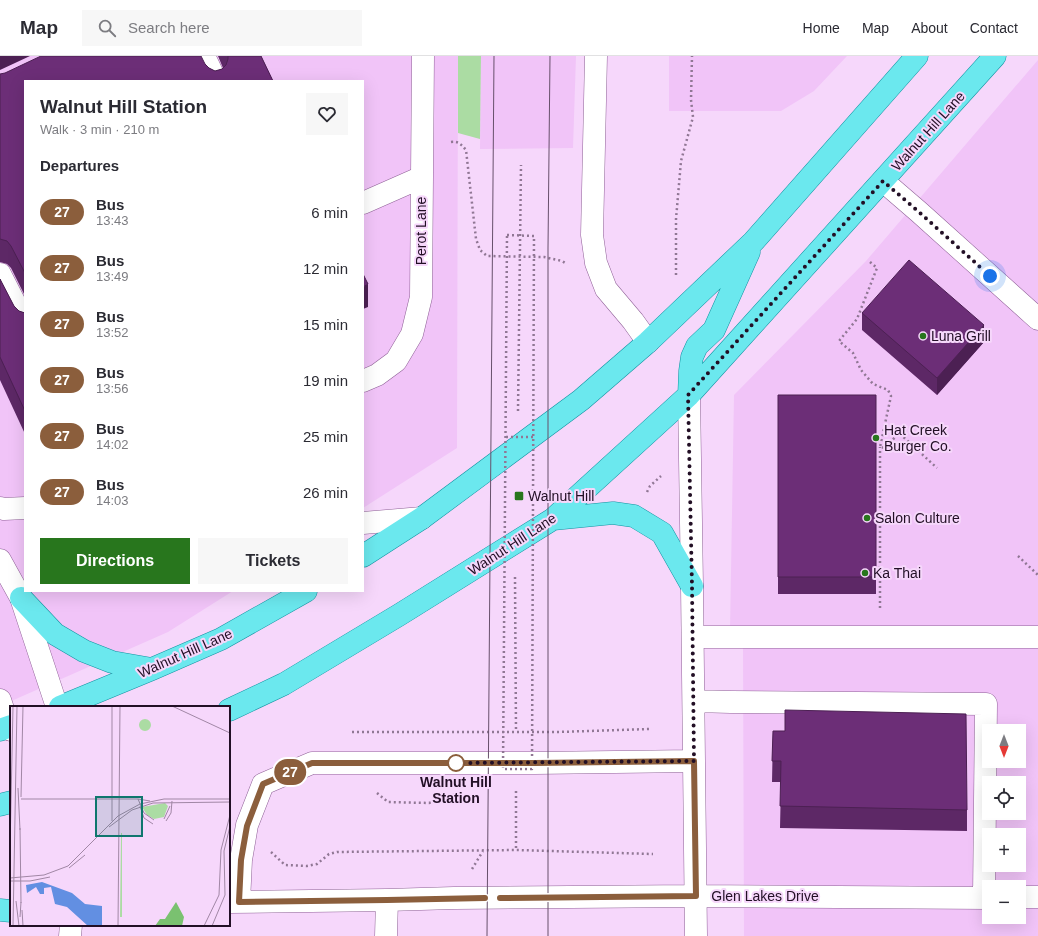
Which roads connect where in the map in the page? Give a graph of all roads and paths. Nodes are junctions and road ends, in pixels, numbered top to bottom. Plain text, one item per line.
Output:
1 (204, 56) edge
2 (423, 56) edge
3 (596, 56) edge
4 (692, 56) edge
5 (917, 56) edge
6 (995, 56) edge
7 (216, 80) edge
8 (446, 142) dead end
9 (521, 165) dead end
10 (422, 177) junction
11 (883, 181) junction
12 (364, 203) edge
13 (753, 242) junction
14 (520, 257) junction
15 (870, 262) dead end
16 (568, 264) dead end
17 (0, 274) edge
18 (676, 280) dead end
19 (1038, 319) edge
20 (24, 321) edge
21 (648, 342) junction
22 (364, 381) edge
23 (688, 395) junction
24 (518, 415) dead end
25 (506, 437) junction
26 (533, 437) junction
27 (880, 447) junction
28 (938, 468) dead end
29 (666, 472) dead end
30 (644, 496) dead end
31 (0, 508) edge
32 (24, 508) edge
33 (422, 518) junction
34 (553, 519) junction
35 (364, 523) edge
36 (364, 555) edge
37 (1018, 556) dead end
38 (0, 560) edge
39 (515, 571) dead end
40 (1038, 575) edge
41 (692, 586) junction
42 (304, 592) edge
43 (23, 593) edge
44 (880, 611) dead end
45 (693, 637) junction
46 (1038, 637) edge
47 (515, 649) dead end
48 (152, 669) junction
49 (0, 700) edge
50 (694, 701) junction
51 (58, 706) edge
52 (60, 706) edge
53 (230, 710) edge
54 (8, 729) edge
55 (694, 761) junction
56 (463, 792) dead end
57 (376, 793) dead end
58 (10, 802) edge
59 (0, 805) edge
60 (270, 851) dead end
61 (653, 854) dead end
62 (987, 880) edge
63 (696, 896) junction
64 (1026, 897) edge
65 (1038, 897) edge
66 (982, 898) edge
67 (387, 900) junction
68 (234, 902) edge
69 (0, 910) edge
70 (10, 911) edge
71 (71, 926) edge
72 (70, 936) edge
73 (386, 936) edge
74 (696, 936) edge

1 - 7 street
2 - 10 street, Perot Lane
3 - 21 street
4 - 18 path
5 - 13 main road
6 - 11 main road, Walnut Hill Lane
8 - 14 path
9 - 14 path
10 - 12 street
10 - 22 street, Perot Lane
11 - 19 street
11 - 23 main road, Walnut Hill Lane
13 - 21 main road
13 - 23 main road
14 - 16 path
14 - 24 path
15 - 27 path
17 - 20 street
21 - 33 main road
23 - 34 main road, Walnut Hill Lane
23 - 41 street
25 - 26 path, bridge
25 - 26 path, bridge
25 - 26 path, bridge
27 - 28 path
27 - 44 path
29 - 30 path
31 - 32 street
33 - 35 street
33 - 36 main road
34 - 41 main road
34 - 53 main road, Walnut Hill Lane
37 - 40 path
38 - 43 street
39 - 47 path
41 - 45 street
42 - 48 main road, Walnut Hill Lane
43 - 48 main road
43 - 51 street
45 - 46 street
45 - 50 street
48 - 52 main road, Walnut Hill Lane
49 - 54 street
50 - 55 street
50 - 62 street
55 - 63 street
55 - 68 street
56 - 57 path
58 - 59 main road
60 - 61 path
63 - 66 street, Glen Lakes Drive
63 - 67 street, Glen Lakes Drive
63 - 74 street
64 - 65 street
67 - 68 street, Glen Lakes Drive
67 - 73 street
69 - 70 main road
71 - 72 street

